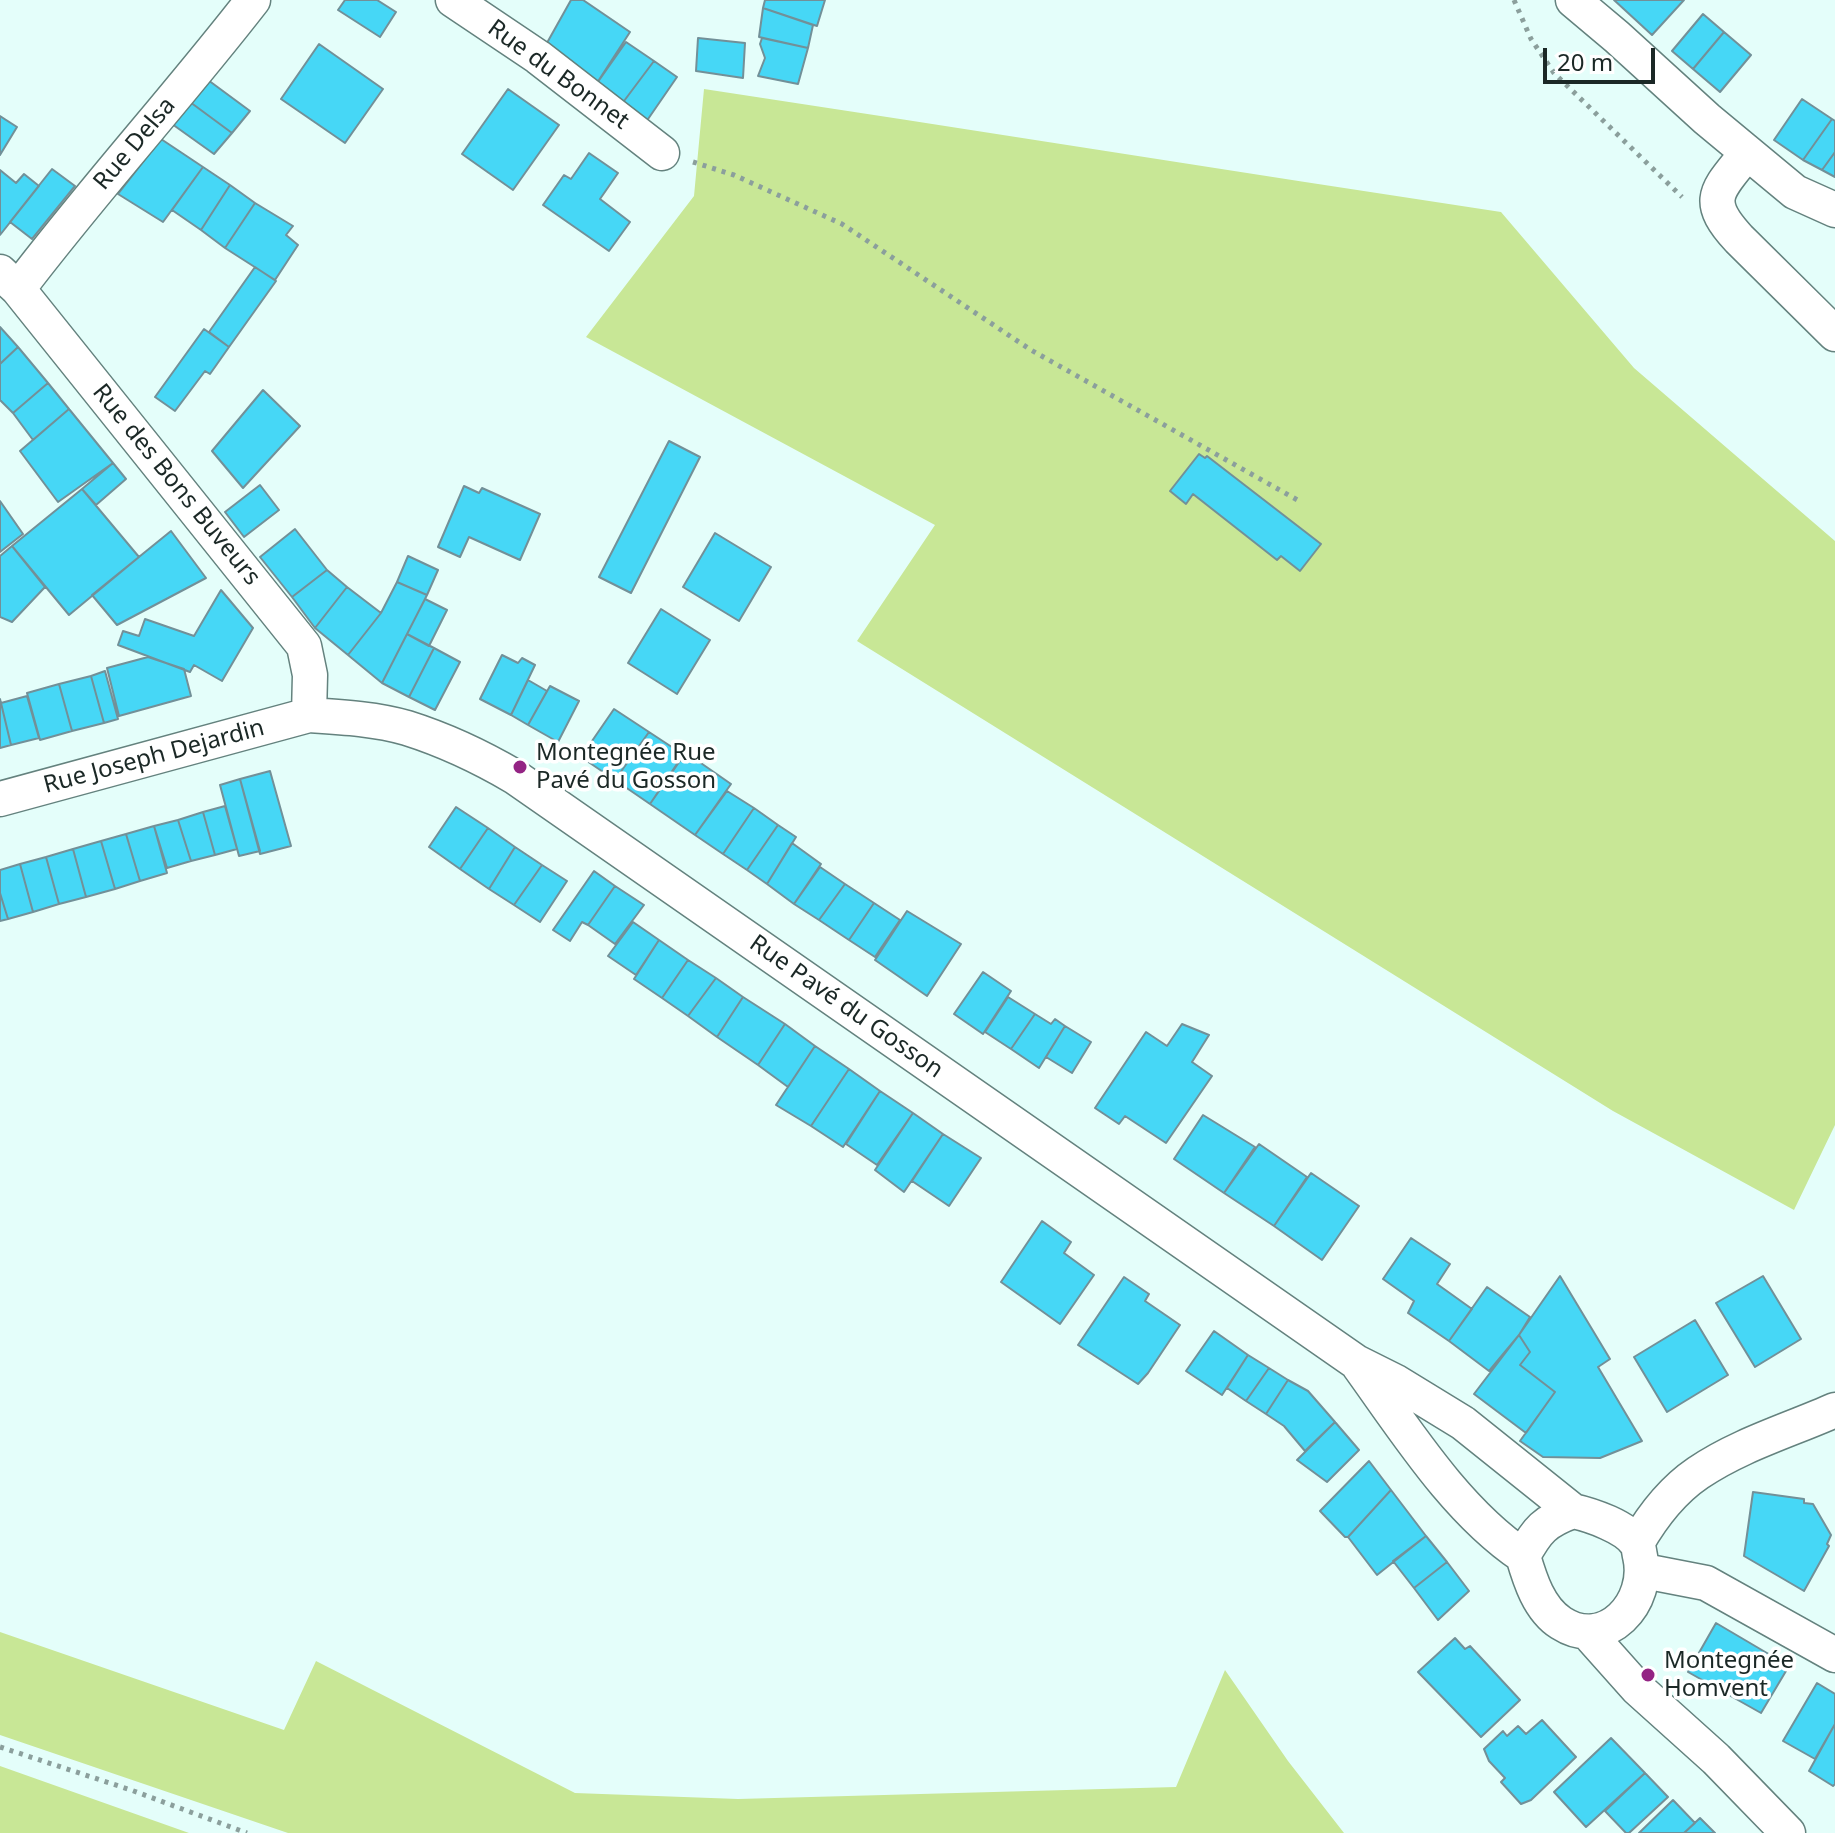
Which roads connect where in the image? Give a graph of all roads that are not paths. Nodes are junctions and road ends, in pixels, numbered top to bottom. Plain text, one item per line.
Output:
1 (253, 0) edge
2 (453, 0) edge
3 (1573, 0) edge
4 (662, 153) road end
5 (1747, 153) junction
6 (1835, 210) edge
7 (9, 280) edge
8 (1835, 334) edge
9 (309, 715) junction
10 (0, 799) edge
11 (1356, 1362) junction
12 (1835, 1410) edge
13 (1573, 1511) junction
14 (1523, 1556) junction
15 (1640, 1557) junction
16 (1588, 1633) junction
17 (1835, 1655) edge
18 (1788, 1833) edge

1 - 7 street, Rue Delsa
2 - 4 street, Rue du Bonnet
3 - 5 street
5 - 6 street
5 - 8 street
7 - 9 street, Rue des Bons Buveurs
9 - 10 street, Rue Joseph Dejardin
9 - 11 street, Rue Pavé du Gosson
11 - 13 street, Rue Pavé du Gosson
11 - 14 street, Rue Pavé du Gosson
12 - 15 street
13 - 14 street
13 - 15 street
14 - 16 street
15 - 16 street
15 - 17 street
16 - 18 street

